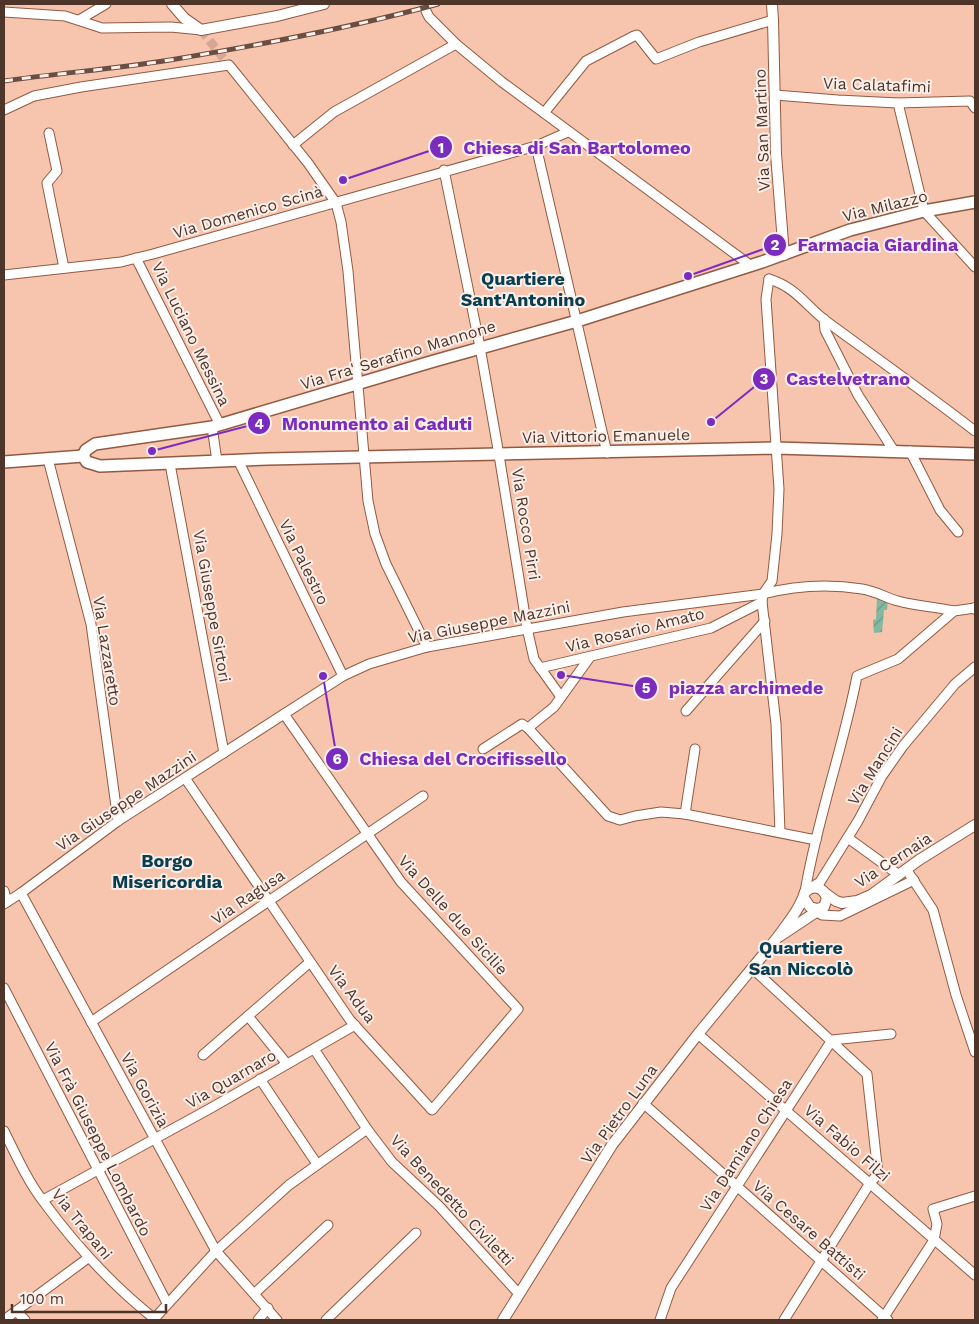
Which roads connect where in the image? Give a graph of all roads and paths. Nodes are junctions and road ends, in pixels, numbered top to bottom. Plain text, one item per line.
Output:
1 (106, 4) edge
2 (172, 4) edge
3 (324, 4) edge
4 (772, 4) edge
5 (426, 11) tunnel mouth
6 (4, 12) edge
7 (79, 20) junction
8 (774, 20) junction
9 (201, 30) junction
10 (456, 44) junction
11 (775, 94) junction
12 (898, 103) junction
13 (975, 108) edge
14 (4, 110) edge
15 (544, 114) junction
16 (568, 132) junction
17 (49, 133) dead end
18 (293, 145) junction
19 (536, 146) junction
20 (444, 170) junction
21 (975, 202) edge
22 (336, 203) junction
23 (924, 211) junction
24 (780, 256) junction
25 (136, 258) junction
26 (752, 265) junction
27 (975, 267) edge
28 (64, 268) junction
29 (4, 275) edge
30 (769, 279) junction
31 (824, 319) junction
32 (577, 321) junction
33 (480, 347) junction
34 (358, 384) junction
35 (216, 426) junction
36 (975, 431) edge
37 (776, 448) junction
38 (894, 451) junction
39 (910, 451) junction
40 (607, 453) junction
41 (500, 454) junction
42 (975, 454) edge
43 (83, 456) junction
44 (364, 458) junction
45 (48, 459) junction
46 (238, 460) junction
47 (217, 461) junction
48 (4, 462) edge
49 (170, 464) junction
50 (958, 532) dead end
51 (762, 598) junction
52 (975, 609) edge
53 (954, 611) junction
54 (765, 621) junction
55 (527, 628) junction
56 (427, 647) junction
57 (590, 657) junction
58 (975, 667) edge
59 (540, 668) junction
60 (343, 676) junction
61 (561, 697) junction
62 (686, 711) dead end
63 (284, 714) junction
64 (528, 728) junction
65 (483, 749) dead end
66 (695, 749) dead end
67 (224, 753) junction
68 (184, 778) junction
69 (423, 796) dead end
70 (684, 814) junction
71 (118, 821) junction
72 (975, 825) edge
73 (780, 832) junction
74 (367, 834) junction
75 (848, 838) junction
76 (816, 840) junction
77 (811, 860) junction
78 (903, 872) junction
79 (914, 880) junction
80 (823, 889) junction
81 (4, 891) edge
82 (21, 894) junction
83 (269, 901) junction
84 (812, 901) junction
85 (5, 903) edge
86 (777, 938) junction
87 (310, 962) junction
88 (753, 969) junction
89 (4, 988) edge
90 (518, 1009) joint
91 (248, 1016) junction
92 (91, 1022) junction
93 (355, 1025) junction
94 (698, 1034) junction
95 (891, 1034) dead end
96 (832, 1040) junction
97 (314, 1049) junction
98 (975, 1052) edge
99 (203, 1055) dead end
100 (287, 1064) junction
101 (260, 1079) junction
102 (643, 1103) junction
103 (787, 1110) junction
104 (367, 1129) junction
105 (4, 1131) edge
106 (155, 1139) junction
107 (317, 1164) junction
108 (97, 1171) junction
109 (870, 1183) junction
110 (737, 1187) junction
111 (975, 1196) edge
112 (43, 1200) junction
113 (328, 1225) dead end
114 (416, 1233) dead end
115 (934, 1240) junction
116 (216, 1251) junction
117 (88, 1258) junction
118 (821, 1261) junction
119 (975, 1275) edge
120 (255, 1294) junction
121 (520, 1294) junction
122 (167, 1303) junction
123 (268, 1308) junction
124 (16, 1311) junction
125 (885, 1319) edge
126 (4, 1320) edge
127 (25, 1320) edge
128 (155, 1320) edge
129 (258, 1320) edge
130 (277, 1320) edge
131 (326, 1320) edge
132 (503, 1320) edge
133 (660, 1320) edge
134 (784, 1320) edge

1 - 7 street
2 - 9 street
3 - 9 street
4 - 8 street, Via San Martino
5 - 10 street
6 - 7 street
7 - 9 street
8 - 11 street, Via San Martino
8 - 15 street
10 - 15 street
10 - 18 street
11 - 12 street, Via Calatafimi
11 - 24 street, Via San Martino
12 - 13 street, Via Calatafimi
12 - 23 street
14 - 18 street
15 - 16 street
16 - 19 street, Via Domenico Scinà
16 - 26 street
17 - 28 street
18 - 22 street
19 - 20 street, Via Domenico Scinà
19 - 32 street
20 - 22 street, Via Domenico Scinà
20 - 33 street, Via Rocco Pirri
21 - 23 main road, Via Milazzo
22 - 25 street, Via Domenico Scinà
22 - 34 street
23 - 24 main road, Via Milazzo
23 - 27 street
24 - 26 main road, Via Milazzo
25 - 28 street, Via Domenico Scinà
25 - 35 street, Via Luciano Messina
26 - 30 street
26 - 32 main road, Via Fra' Serafino Mannone
28 - 29 street, Via Domenico Scinà
30 - 31 street
30 - 37 street
31 - 36 street
31 - 38 street
32 - 33 main road, Via Fra' Serafino Mannone
32 - 40 street
33 - 34 main road, Via Fra' Serafino Mannone
33 - 41 street, Via Rocco Pirri
34 - 35 main road, Via Fra' Serafino Mannone
34 - 44 street
35 - 43 main road, Via Fra' Serafino Mannone
35 - 47 street, Via Luciano Messina
37 - 38 main road, Via Vittorio Emanuele
37 - 40 main road, Via Vittorio Emanuele
37 - 51 street
38 - 39 main road, Via Vittorio Emanuele
39 - 42 main road, Via Vittorio Emanuele
39 - 50 street
40 - 41 main road, Via Vittorio Emanuele
41 - 44 main road, Via Vittorio Emanuele
41 - 55 street, Via Rocco Pirri
43 - 45 main road
43 - 49 main road, Via Vittorio Emanuele
44 - 46 main road, Via Vittorio Emanuele
44 - 56 street
45 - 48 main road
45 - 71 street, Via Lazzaretto
46 - 47 main road, Via Vittorio Emanuele
46 - 60 street, Via Palestro
47 - 49 main road, Via Vittorio Emanuele
49 - 67 street, Via Giuseppe Sirtori
51 - 53 street
51 - 54 street
51 - 55 street, Via Giuseppe Mazzini
51 - 57 street, Via Rosario Amato
52 - 53 street
53 - 76 street
54 - 62 street
54 - 73 street
55 - 56 street, Via Giuseppe Mazzini
55 - 59 street, Via Rocco Pirri
56 - 60 street, Via Giuseppe Mazzini
57 - 59 street, Via Rosario Amato
57 - 61 street
58 - 75 street, Via Mancini
59 - 61 street, Via Rocco Pirri
60 - 63 street, Via Giuseppe Mazzini
61 - 64 street
63 - 67 street, Via Giuseppe Mazzini
63 - 74 street, Via Delle due Sicilie
64 - 65 street
64 - 70 street
66 - 70 street
67 - 68 street, Via Giuseppe Mazzini
68 - 71 street, Via Giuseppe Mazzini
68 - 83 street, Via Adua
69 - 74 street, Via Ragusa
70 - 73 street
71 - 82 street, Via Giuseppe Mazzini
72 - 78 street, Via Cernaia
73 - 76 street
74 - 83 street, Via Ragusa
74 - 90 street, Via Delle due Sicilie
75 - 78 street
75 - 80 street, Via Mancini
76 - 77 street
77 - 80 street
77 - 84 street
78 - 79 street
78 - 80 street, Via Cernaia
79 - 84 street, Via Cernaia
79 - 98 street
80 - 84 street, Via Cernaia
80 - 84 street
81 - 85 street
82 - 85 street, Via Giuseppe Mazzini
82 - 92 street, Via Gorizia
83 - 87 street, Via Adua
83 - 92 street, Via Ragusa
84 - 86 street, Via Pietro Luna
84 - 86 street, Via Pietro Luna
86 - 88 street, Via Pietro Luna
87 - 91 street
87 - 93 street, Via Adua
88 - 94 street, Via Pietro Luna
88 - 96 street
89 - 108 street, Via Frà Giuseppe Lombardo
90 - 93 street, Via Adua
91 - 99 street
91 - 100 street
92 - 106 street, Via Gorizia
93 - 97 street, Via Quarnaro
94 - 102 street, Via Pietro Luna
94 - 103 street, Via Fabio Filzi
95 - 96 street
96 - 103 street, Via Damiano Chiesa
96 - 109 street
97 - 100 street, Via Quarnaro
97 - 104 street, Via Benedetto Civiletti
100 - 101 street, Via Quarnaro
101 - 106 street, Via Quarnaro
101 - 107 street
102 - 110 street, Via Cesare Battisti
102 - 121 street, Via Pietro Luna
103 - 109 street, Via Fabio Filzi
103 - 110 street, Via Damiano Chiesa
104 - 107 street
104 - 121 street, Via Benedetto Civiletti
105 - 112 street, Via Trapani
106 - 108 street, Via Quarnaro
106 - 116 street, Via Gorizia
107 - 116 street
108 - 112 street, Via Quarnaro
108 - 122 street, Via Frà Giuseppe Lombardo
109 - 115 street, Via Fabio Filzi
109 - 118 street
110 - 118 street, Via Cesare Battisti
110 - 133 street, Via Damiano Chiesa
111 - 115 street
112 - 117 street, Via Trapani
113 - 120 street
114 - 131 street
115 - 119 street, Via Fabio Filzi
115 - 125 street
116 - 120 street, Via Gorizia
116 - 122 street
117 - 124 street
117 - 128 street, Via Trapani
118 - 125 street, Via Cesare Battisti
118 - 134 street
120 - 123 street, Via Gorizia
121 - 132 street, Via Pietro Luna
122 - 128 street
123 - 129 street
123 - 130 street, Via Gorizia
124 - 126 street
124 - 127 street

